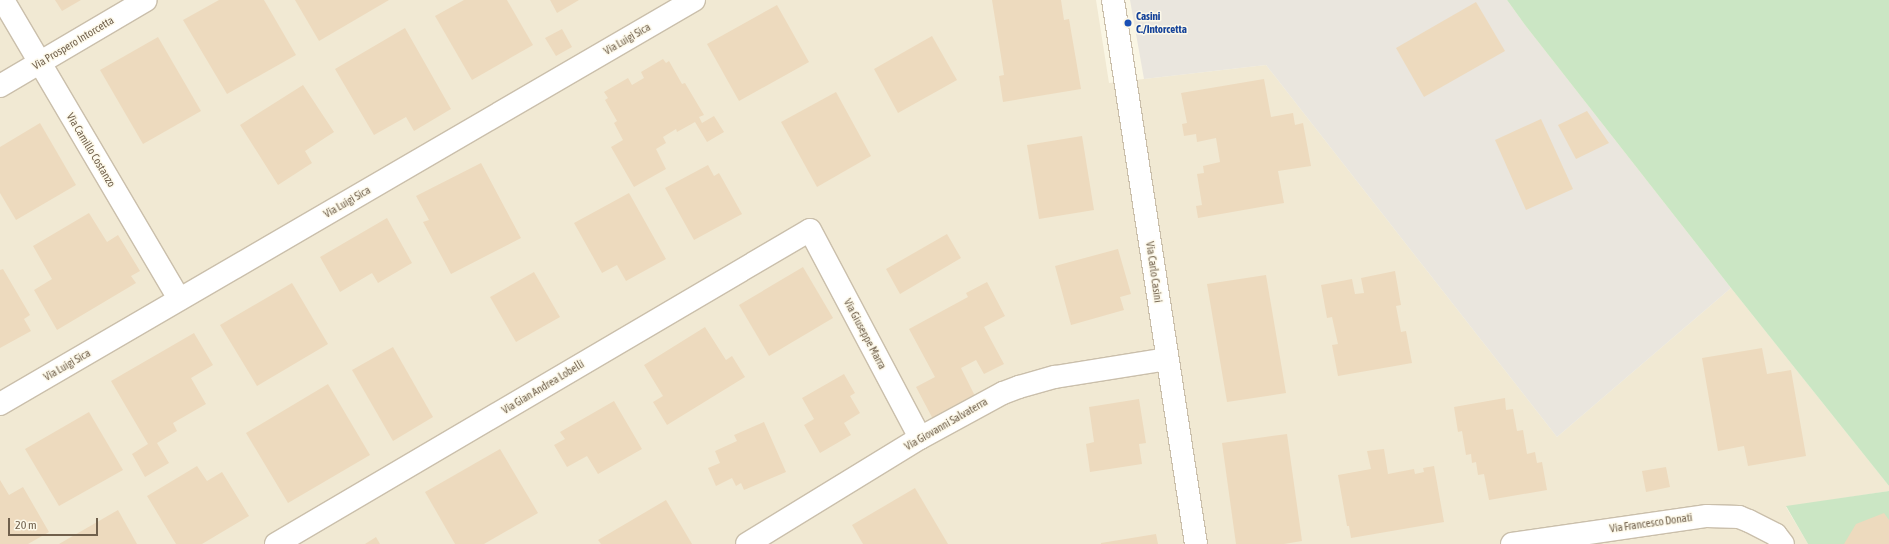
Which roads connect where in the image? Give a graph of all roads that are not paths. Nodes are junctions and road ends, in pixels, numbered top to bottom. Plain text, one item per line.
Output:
1 (3, 0) edge
2 (146, 0) edge
3 (694, 0) edge
4 (1113, 0) edge
5 (39, 63) junction
6 (0, 86) edge
7 (810, 230) joint
8 (179, 299) junction
9 (1167, 359) junction
10 (0, 404) edge
11 (920, 438) junction
12 (276, 544) edge
13 (747, 544) edge
14 (1196, 544) edge
15 (1512, 544) edge
16 (1783, 544) edge

1 - 5 street, Via Camillo Costanzo
2 - 5 street, Via Prospero Intorcetta
3 - 8 street, Via Luigi Sica
4 - 9 street, Via Carlo Casini
5 - 6 street, Via Prospero Intorcetta
5 - 8 street, Via Camillo Costanzo
7 - 11 street, Via Giuseppe Marra
7 - 12 street, Via Gian Andrea Lobelli
8 - 10 street, Via Luigi Sica
9 - 11 street, Via Giovanni Salvaterra
9 - 14 street, Via Carlo Casini
11 - 13 street, Via Giovanni Salvaterra
15 - 16 street, Via Francesco Donati

